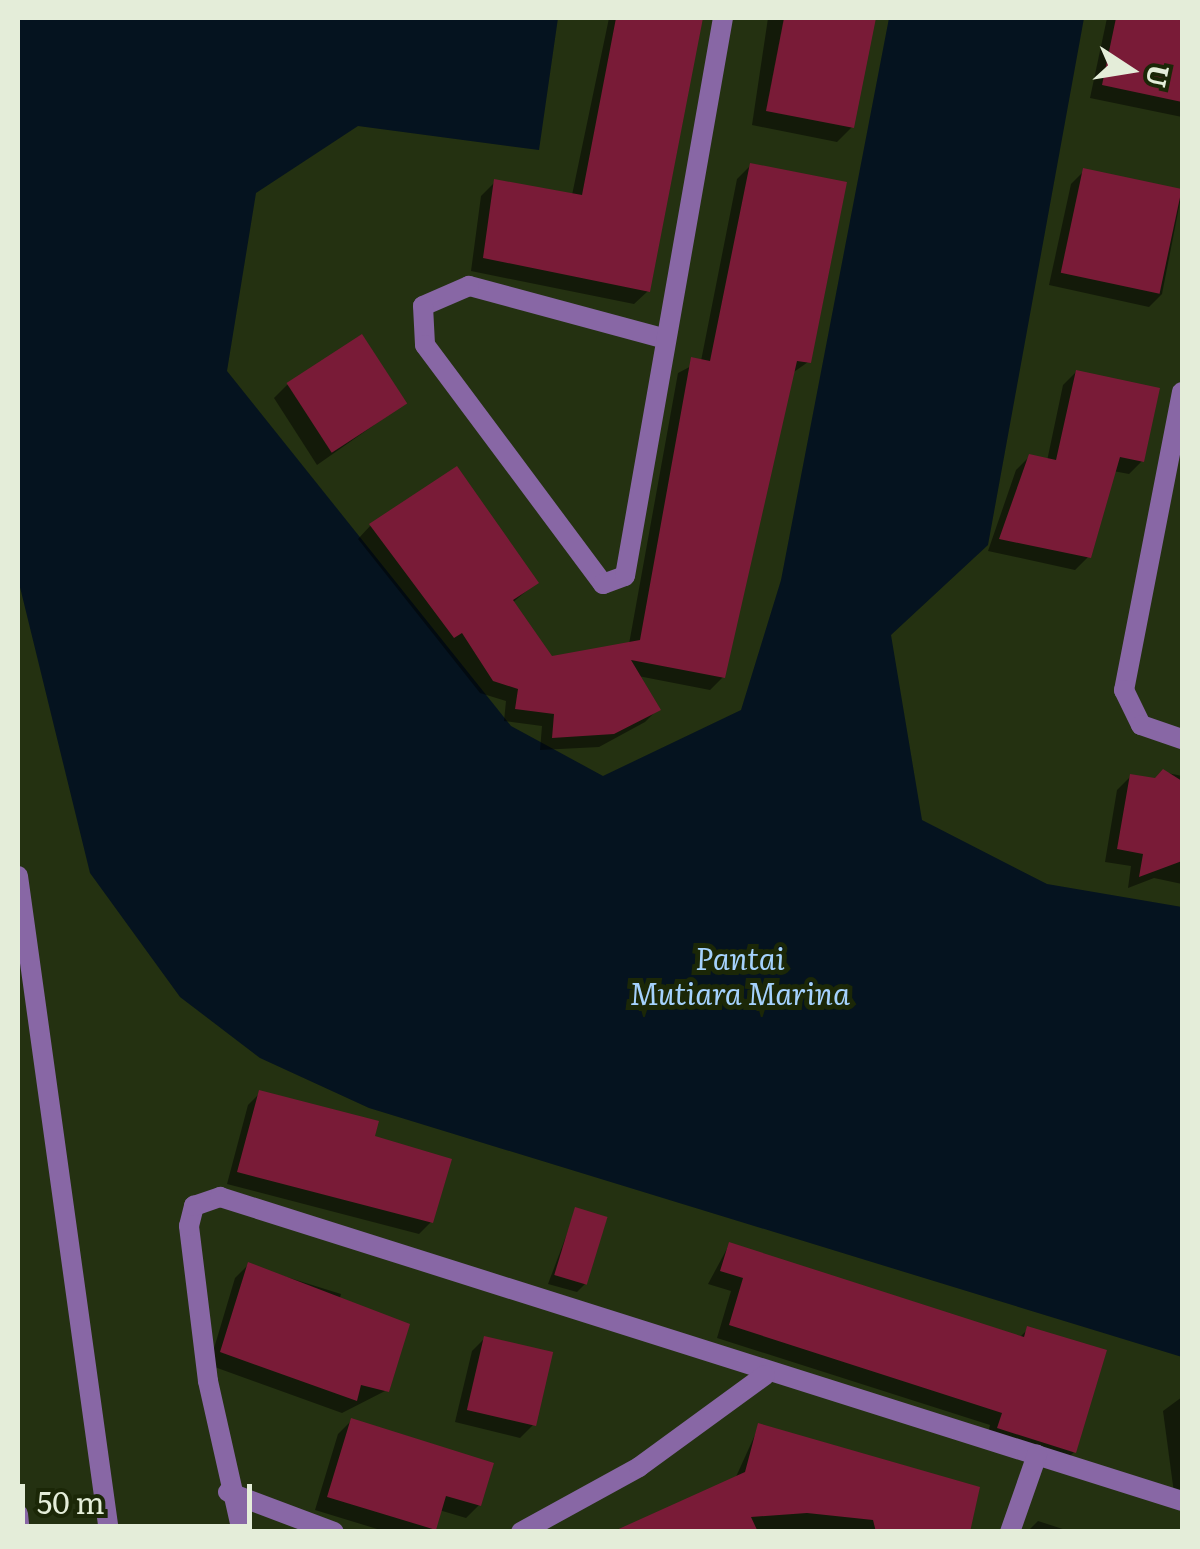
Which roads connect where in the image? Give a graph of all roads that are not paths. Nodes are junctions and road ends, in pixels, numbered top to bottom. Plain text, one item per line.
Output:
1 (723, 18) edge
2 (666, 339) junction
3 (1182, 392) edge
4 (1182, 738) edge
5 (18, 876) edge
6 (766, 1375) junction
7 (1037, 1455) junction
8 (228, 1492) junction
9 (1182, 1501) edge
10 (18, 1514) edge
11 (20, 1532) edge
12 (109, 1532) edge
13 (242, 1532) edge
14 (334, 1532) edge
15 (521, 1532) edge
16 (1010, 1532) edge

1 - 2 street
2 - 2 street
3 - 4 street
5 - 12 street
6 - 7 street
6 - 8 street
6 - 15 street
7 - 9 street
7 - 16 street
8 - 13 street
8 - 14 street
10 - 11 street

